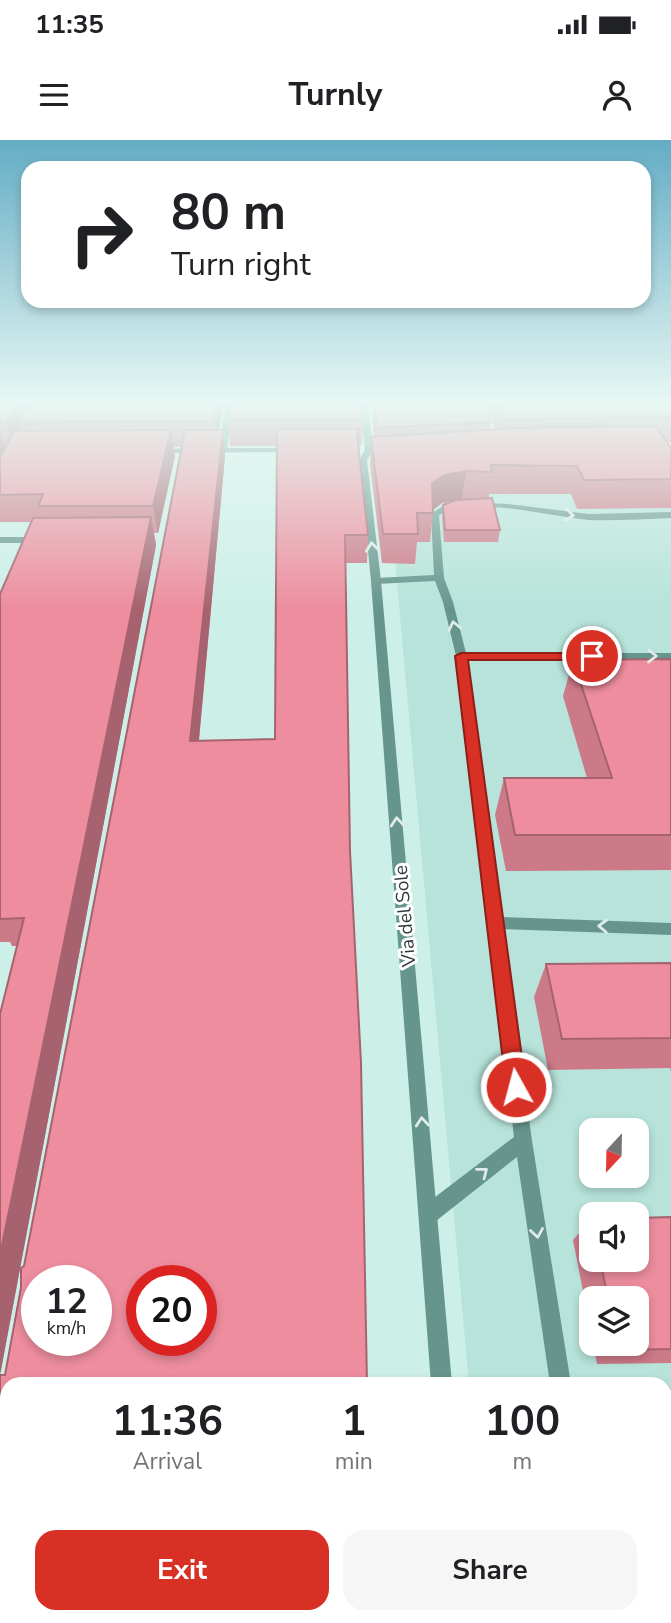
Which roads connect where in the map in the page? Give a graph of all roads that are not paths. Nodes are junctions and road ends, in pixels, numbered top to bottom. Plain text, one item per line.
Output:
1 (364, 470) edge
2 (671, 515) edge
3 (0, 540) edge
4 (53, 540) edge
5 (439, 578) junction
6 (376, 581) junction
7 (461, 656) junction
8 (671, 656) edge
9 (495, 923) junction
10 (671, 929) edge
11 (523, 1142) junction
12 (429, 1214) junction
13 (441, 1377) edge
14 (560, 1377) edge

6 -> 1 street, Via del Sole
5 -> 2 street
3 - 4 street
5 - 6 street
7 -> 5 street
12 -> 6 street, Via del Sole
7 -> 8 street
7 - 9 street
10 -> 9 street
9 - 11 street
12 -> 11 street
11 -> 14 street
12 - 13 street, Via del Sole

